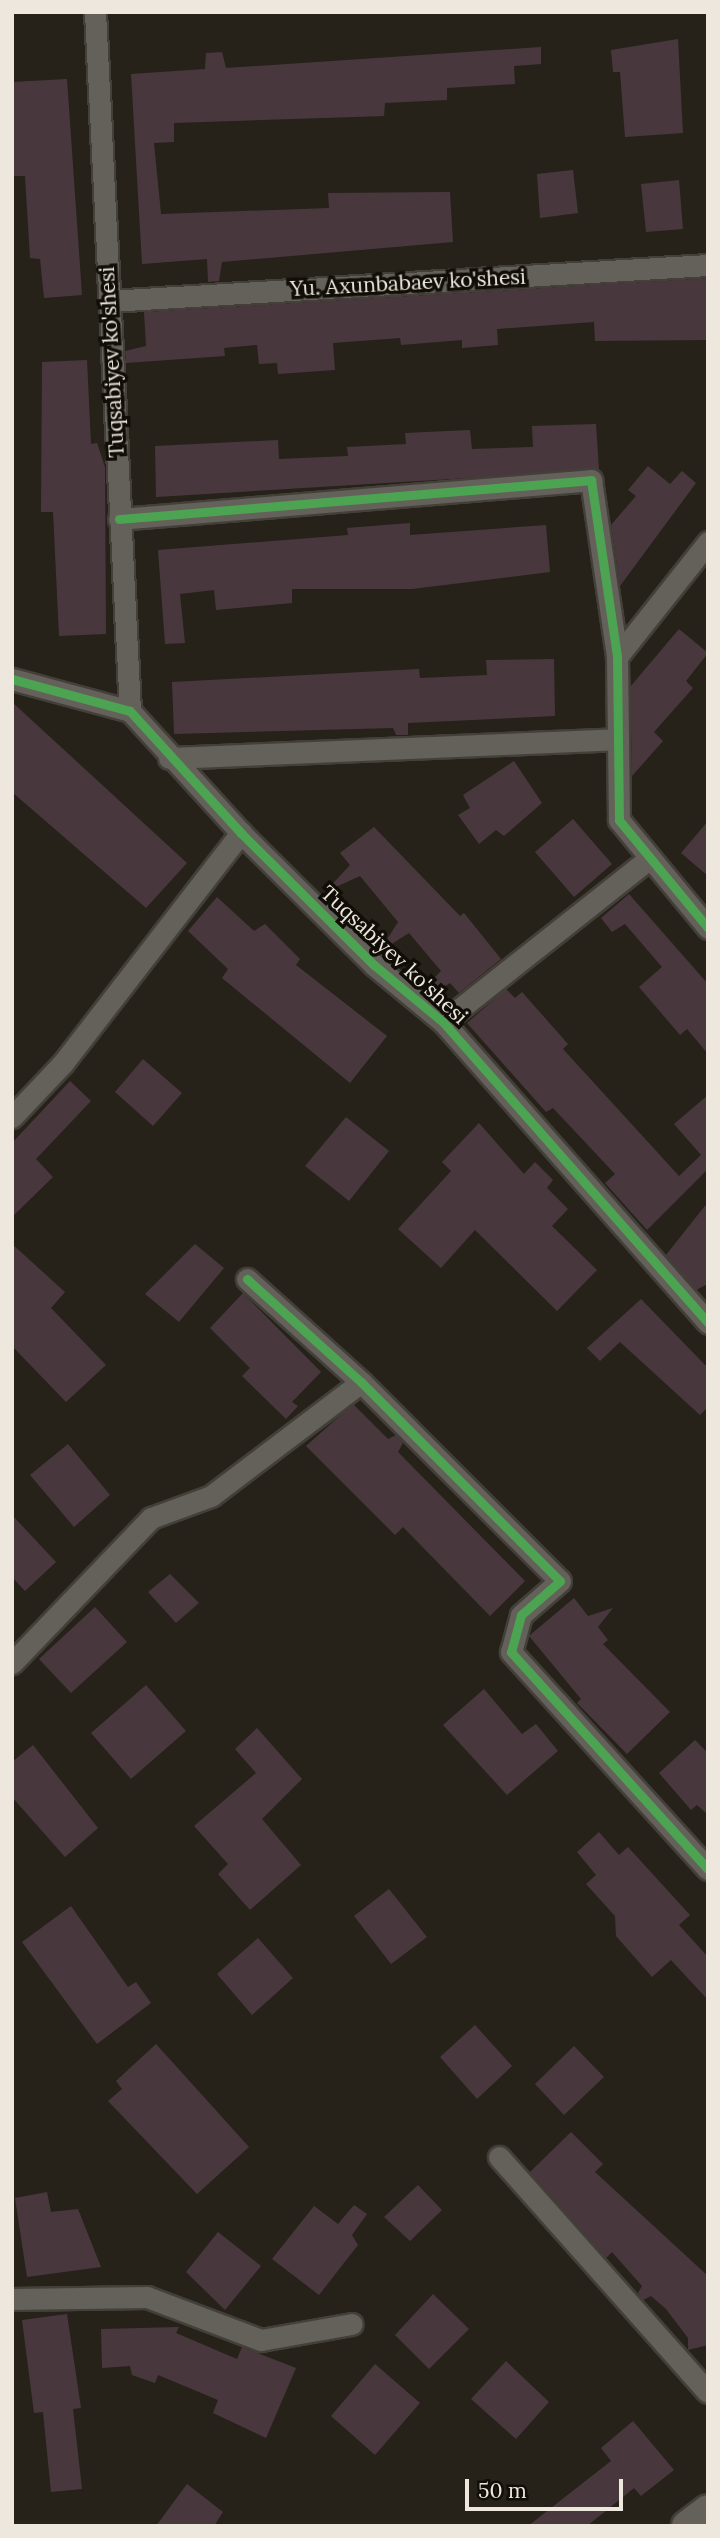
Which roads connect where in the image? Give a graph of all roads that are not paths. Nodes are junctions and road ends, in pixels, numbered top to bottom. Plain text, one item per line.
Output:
1 (95, 12) edge
2 (708, 265) edge
3 (109, 301) junction
4 (119, 519) junction
5 (708, 542) edge
6 (617, 657) junction
7 (12, 679) edge
8 (130, 711) junction
9 (618, 739) junction
10 (169, 758) junction
11 (241, 833) junction
12 (650, 858) junction
13 (708, 928) edge
14 (443, 1022) junction
15 (12, 1117) edge
16 (247, 1279) dead end
17 (708, 1323) edge
18 (361, 1382) junction
19 (12, 1663) edge
20 (708, 1869) edge
21 (499, 2157) dead end
22 (12, 2299) edge
23 (352, 2324) dead end
24 (708, 2392) edge
25 (708, 2510) edge
26 (687, 2526) edge

1 - 3 street, Tuqsabiyev ko'shesi
2 - 3 street, Yu. Axunbabaev ko'shesi
3 - 4 street, Tuqsabiyev ko'shesi
4 - 6 street
4 - 8 street, Tuqsabiyev ko'shesi
5 - 6 street
6 - 9 street
7 - 8 street
8 - 10 street, Tuqsabiyev ko'shesi
9 - 10 street
9 - 12 street
10 - 11 street, Tuqsabiyev ko'shesi
11 - 14 street, Tuqsabiyev ko'shesi
11 - 15 street
12 - 13 street
12 - 14 street
14 - 17 street, Tuqsabiyev ko'shesi
16 - 18 street
18 - 19 street
18 - 20 street
21 - 24 street
22 - 23 street
25 - 26 street

